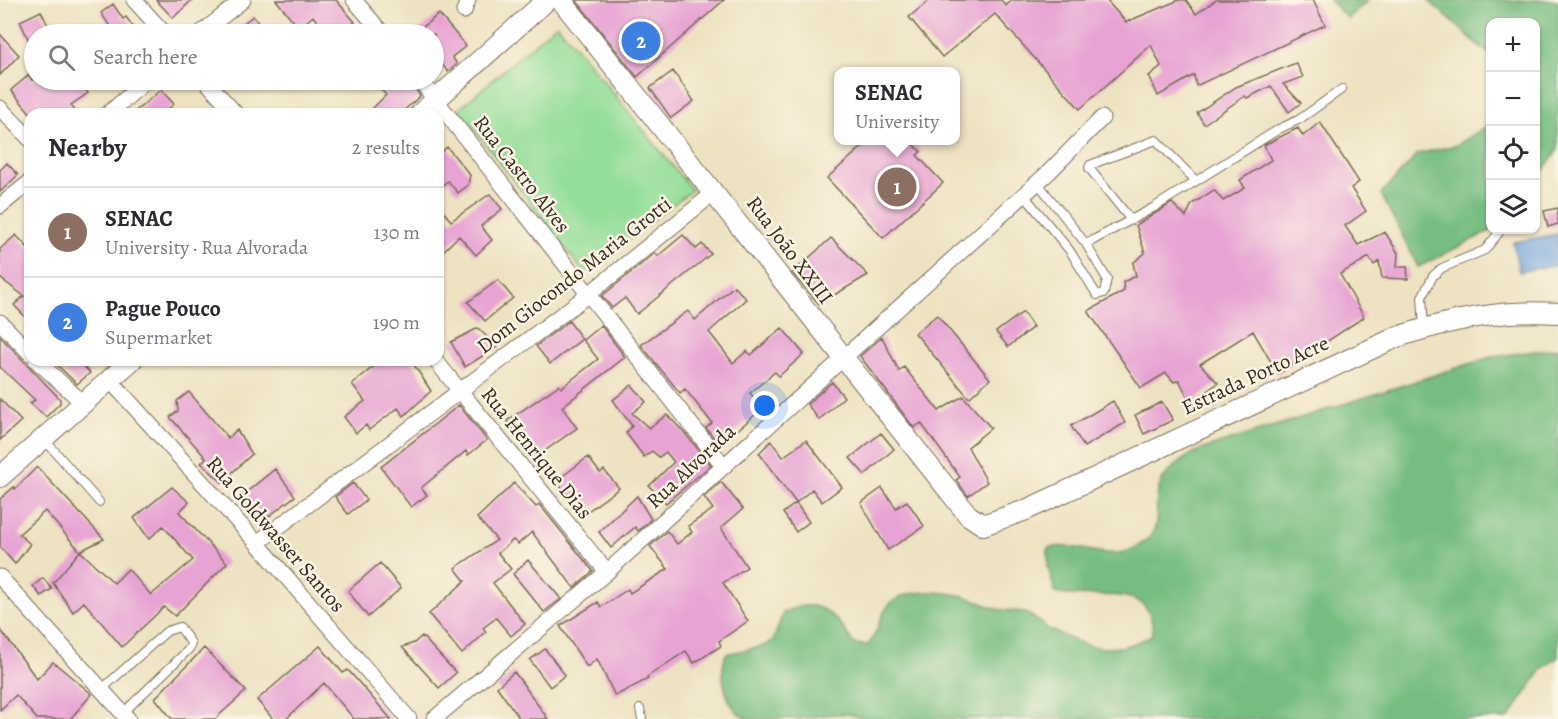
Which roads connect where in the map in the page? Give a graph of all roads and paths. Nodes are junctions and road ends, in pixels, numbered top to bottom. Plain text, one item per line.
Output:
1 (134, 0) edge
2 (243, 0) edge
3 (354, 0) edge
4 (547, 0) edge
5 (561, 0) edge
6 (156, 24) edge
7 (213, 24) edge
8 (374, 24) edge
9 (1342, 89) dead end
10 (136, 90) edge
11 (214, 90) edge
12 (428, 90) edge
13 (436, 100) junction
14 (0, 108) edge
15 (115, 108) edge
16 (231, 108) edge
17 (427, 108) edge
18 (442, 108) edge
19 (444, 110) edge
20 (1102, 118) dead end
21 (24, 134) edge
22 (1196, 181) junction
23 (1037, 182) junction
24 (24, 187) edge
25 (715, 192) junction
26 (1023, 194) junction
27 (0, 207) edge
28 (1131, 220) junction
29 (1498, 234) edge
30 (1086, 244) junction
31 (589, 294) junction
32 (1558, 313) edge
33 (0, 322) edge
34 (1425, 328) junction
35 (24, 347) edge
36 (841, 357) junction
37 (42, 366) edge
38 (125, 366) edge
39 (440, 366) edge
40 (109, 379) junction
41 (459, 391) junction
42 (81, 402) junction
43 (43, 438) junction
44 (723, 465) junction
45 (0, 477) edge
46 (99, 502) dead end
47 (983, 525) joint
48 (257, 543) junction
49 (607, 572) junction
50 (0, 577) edge
51 (102, 689) junction
52 (640, 709) dead end
53 (126, 716) edge
54 (409, 719) edge
55 (434, 719) edge
56 (642, 719) edge

1 - 6 street
2 - 7 street
3 - 8 street
4 - 13 street
5 - 25 street, Rua João XXIII
9 - 22 lane
10 - 15 street
11 - 16 street
12 - 13 street, Rua Castro Alves
13 - 17 street
13 - 18 street, Rua Castro Alves
14 - 21 street
19 - 31 street, Rua Castro Alves
20 - 23 street, Rua Alvorada
22 - 28 lane
22 - 28 lane
23 - 26 street, Rua Alvorada
23 - 30 lane
24 - 27 street
25 - 31 street, Dom Giocondo Maria Grotti
25 - 36 street, Rua João XXIII
26 - 30 lane
26 - 36 street, Rua Alvorada
28 - 30 lane
29 - 34 lane
31 - 41 street, Dom Giocondo Maria Grotti
31 - 44 street, Rua Castro Alves
32 - 34 street, Estrada Porto Acre
33 - 35 street
34 - 47 street, Estrada Porto Acre
36 - 44 street, Rua Alvorada
36 - 47 street, Rua João XXIII
37 - 42 street
38 - 40 street
39 - 41 street, Rua Henrique Dias
40 - 42 street
40 - 48 street, Rua Goldwasser Santos
41 - 48 street, Dom Giocondo Maria Grotti
41 - 49 street, Rua Henrique Dias
42 - 43 street
43 - 45 street
43 - 46 lane
44 - 49 street, Rua Alvorada
48 - 54 street, Rua Goldwasser Santos
49 - 55 street, Rua Alvorada
50 - 51 street
51 - 53 street
51 - 53 lane
52 - 56 lane

